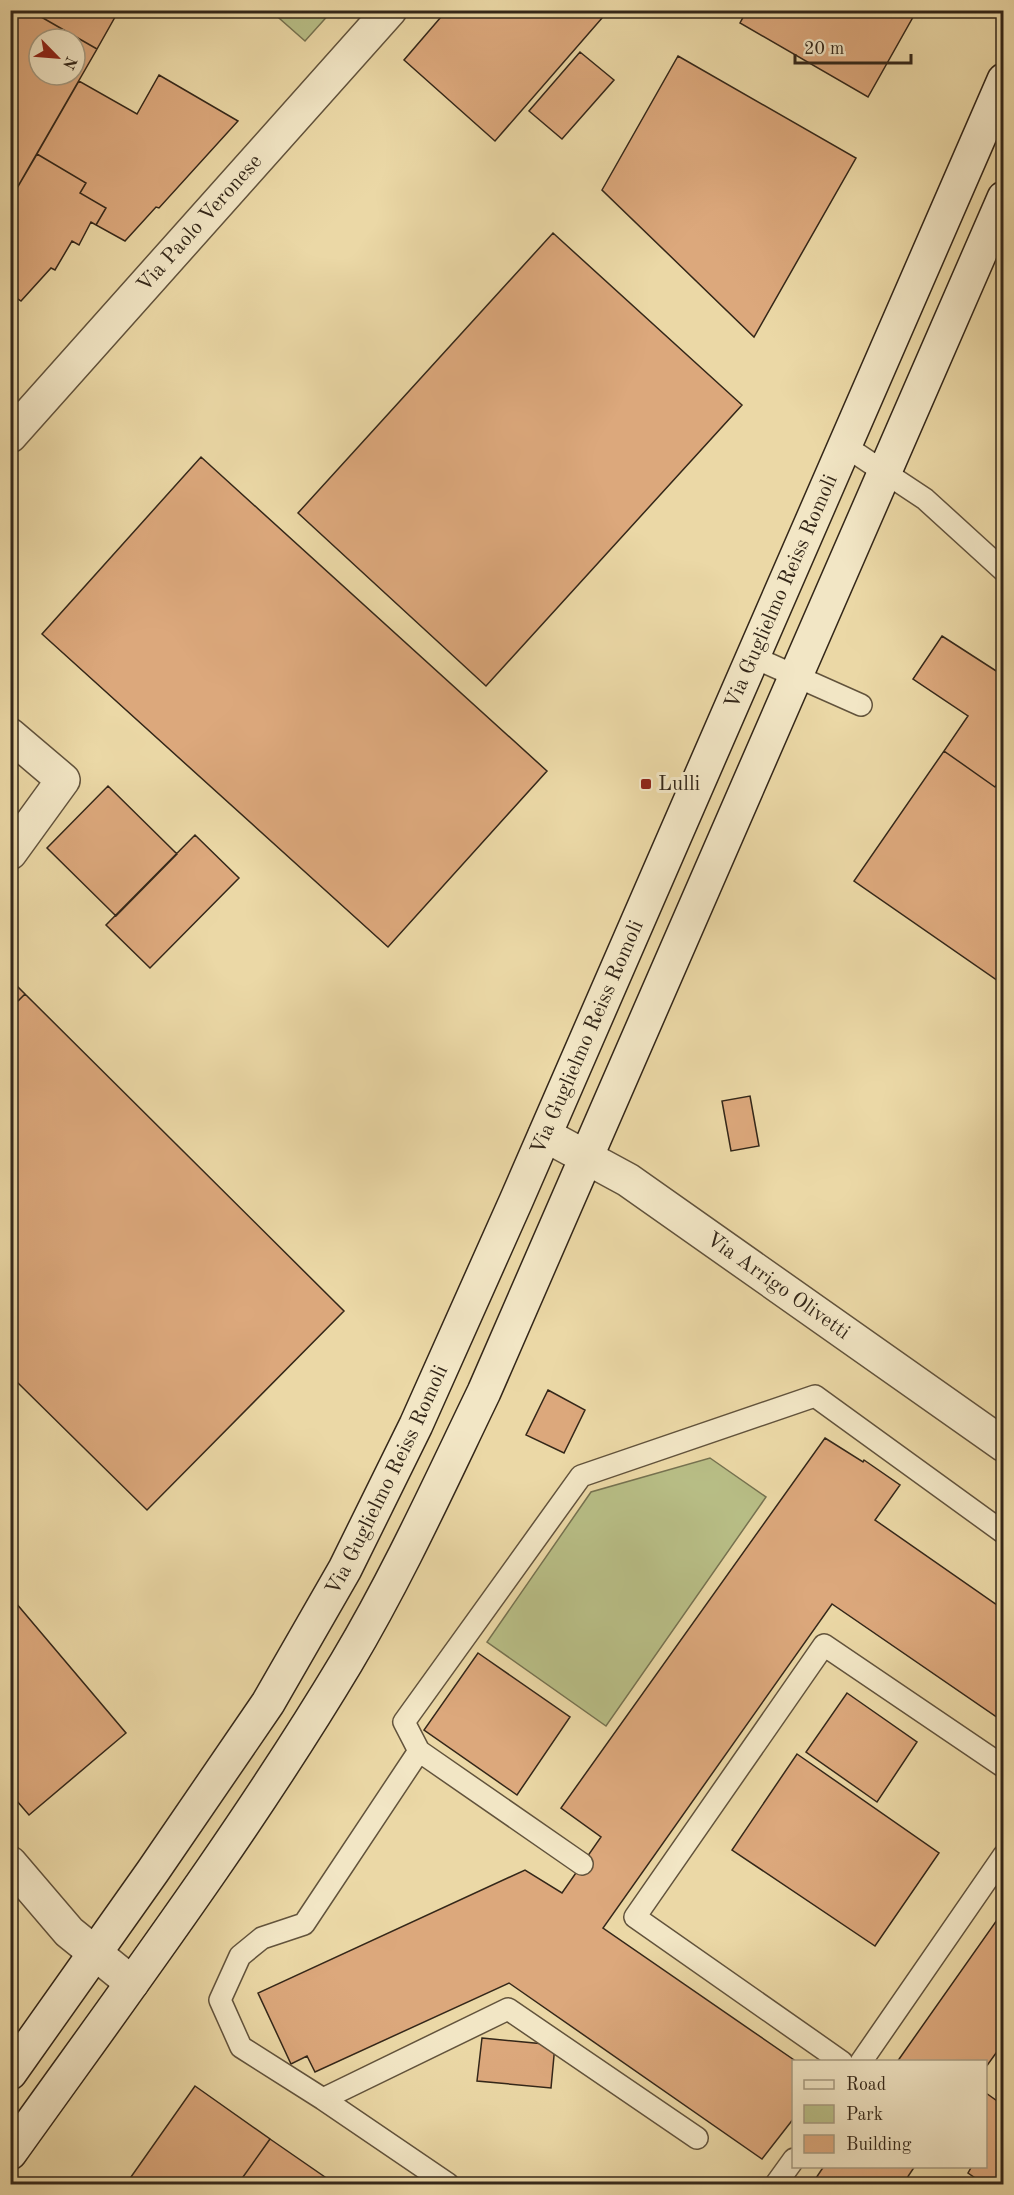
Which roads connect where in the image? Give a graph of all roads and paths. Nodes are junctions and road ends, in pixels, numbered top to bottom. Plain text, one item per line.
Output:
1 (390, 10) edge
2 (1004, 80) edge
3 (1004, 198) edge
4 (10, 436) edge
5 (845, 446) junction
6 (885, 472) junction
7 (1004, 571) edge
8 (753, 657) junction
9 (796, 677) junction
10 (861, 705) dead end
11 (10, 735) edge
12 (10, 853) edge
13 (544, 1135) junction
14 (588, 1157) junction
15 (1004, 1445) edge
16 (1004, 1533) edge
17 (419, 1751) junction
18 (1004, 1767) edge
19 (1004, 1856) edge
20 (10, 1863) edge
21 (582, 1863) dead end
22 (94, 1954) junction
23 (132, 1983) junction
24 (841, 2060) edge
25 (862, 2060) edge
26 (10, 2073) edge
27 (322, 2099) junction
28 (697, 2138) dead end
29 (10, 2153) edge
30 (792, 2162) edge
31 (448, 2184) edge
32 (776, 2184) edge

1 - 4 main road, Via Paolo Veronese
2 - 5 main road, Via Guglielmo Reiss Romoli
3 - 6 main road
5 - 6 lane
5 - 8 main road, Via Guglielmo Reiss Romoli
6 - 7 lane
6 - 9 main road
8 - 9 lane
8 - 13 main road, Via Guglielmo Reiss Romoli
9 - 10 lane
9 - 14 main road
11 - 12 main road
13 - 14 main road, Via Arrigo Olivetti
13 - 22 main road, Via Guglielmo Reiss Romoli
14 - 15 main road, Via Arrigo Olivetti
14 - 23 main road
16 - 17 lane
17 - 21 lane
17 - 27 lane
18 - 24 lane
19 - 25 lane
20 - 22 main road
22 - 23 main road
22 - 26 main road, Via Guglielmo Reiss Romoli
23 - 29 main road
27 - 28 lane
27 - 31 lane
30 - 32 lane

